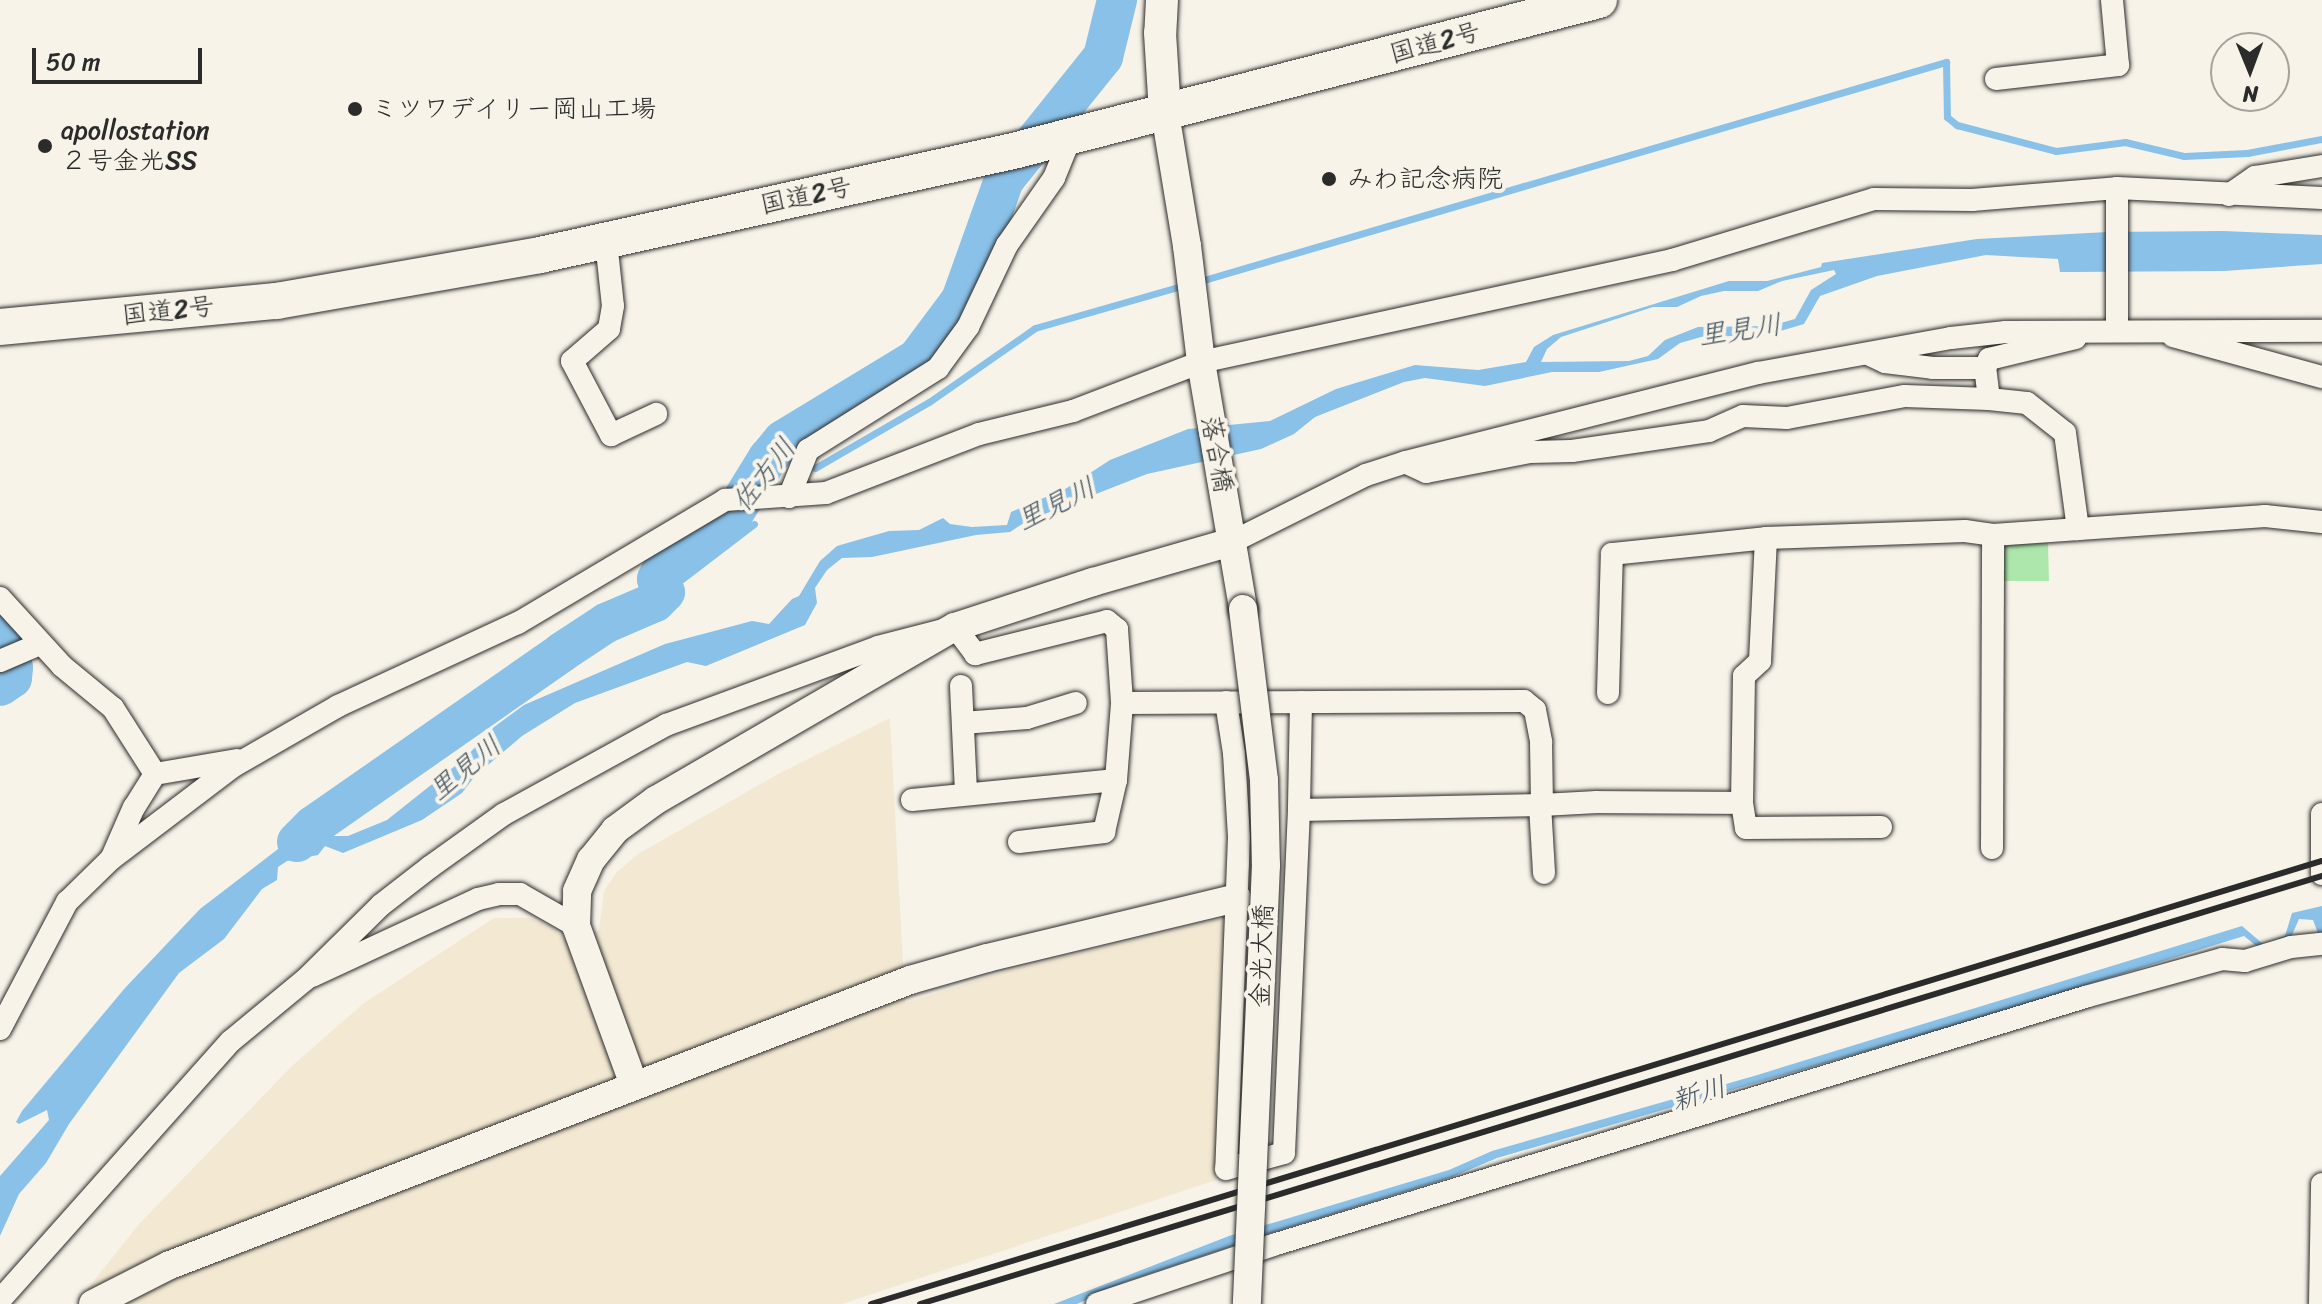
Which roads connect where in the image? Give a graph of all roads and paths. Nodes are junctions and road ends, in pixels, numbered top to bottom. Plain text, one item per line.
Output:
1 (1162, 0) edge
2 (1599, 0) edge
3 (2112, 0) edge
4 (1996, 79) dead end
5 (1165, 113) junction
6 (1064, 138) junction
7 (2322, 166) edge
8 (2229, 195) junction
9 (2117, 196) junction
10 (2322, 198) edge
11 (606, 241) junction
12 (0, 327) edge
13 (2110, 327) junction
14 (2153, 330) junction
15 (2322, 331) edge
16 (1866, 353) junction
17 (1201, 362) junction
18 (1985, 368) junction
19 (2322, 377) edge
20 (1989, 399) junction
21 (656, 414) dead end
22 (1406, 462) junction
23 (789, 497) junction
24 (2322, 522) edge
25 (2078, 529) junction
26 (1230, 530) junction
27 (1993, 535) junction
28 (1766, 538) junction
29 (0, 598) edge
30 (1243, 609) joint
31 (955, 627) junction
32 (33, 648) junction
33 (0, 661) edge
34 (961, 686) dead end
35 (1608, 693) dead end
36 (1226, 702) junction
37 (1301, 702) junction
38 (1076, 703) dead end
39 (1122, 703) junction
40 (963, 723) junction
41 (246, 758) junction
42 (155, 774) junction
43 (1116, 780) junction
44 (966, 794) junction
45 (912, 800) dead end
46 (1742, 803) junction
47 (1541, 805) junction
48 (1299, 810) junction
49 (2322, 814) edge
50 (1881, 827) dead end
51 (1019, 842) dead end
52 (1992, 848) dead end
53 (111, 859) junction
54 (1544, 873) dead end
55 (2322, 874) edge
56 (1298, 882) junction
57 (1237, 898) junction
58 (576, 926) junction
59 (2322, 944) edge
60 (306, 979) junction
61 (0, 1029) edge
62 (634, 1085) junction
63 (2322, 1184) edge
64 (0, 1300) edge
65 (93, 1304) edge
66 (1097, 1304) edge
67 (1247, 1304) edge
68 (2320, 1304) edge

1 - 5 main road
2 - 5 highway, 国道2号
3 - 4 street
5 - 6 highway, 国道2号
5 - 17 street, 落合橋
6 - 11 highway, 国道2号
6 - 23 street
7 - 8 street
8 - 9 street
8 - 10 street
9 - 13 street
9 - 17 street
11 - 12 highway, 国道2号
11 - 21 street
13 - 14 street
13 - 16 street
13 - 18 street
14 - 15 street
14 - 19 street
16 - 18 street
16 - 22 street
17 - 23 street
17 - 26 street, 落合橋
18 - 20 street
20 - 22 street
20 - 25 street
22 - 26 street
23 - 41 street
24 - 25 street
25 - 27 street
26 - 30 street, 落合橋
26 - 31 street
27 - 28 street
27 - 52 street
28 - 35 street
28 - 46 street
29 - 32 street
30 - 67 street, 金光大橋, bridge
31 - 39 street
31 - 58 street
31 - 60 street
32 - 33 street
32 - 42 street
34 - 40 street
36 - 37 street
36 - 39 street
36 - 57 street
37 - 47 street
37 - 48 street
38 - 40 street
39 - 43 street
40 - 44 street
41 - 42 street
41 - 53 street
42 - 53 street
43 - 44 street
43 - 51 street
44 - 45 street
46 - 47 street
46 - 50 street
47 - 48 street
47 - 54 street
48 - 56 street
49 - 55 street
53 - 61 street
56 - 57 street
56 - 57 street
57 - 62 street
58 - 60 street
58 - 62 street
59 - 66 street
60 - 64 street
62 - 65 street
63 - 68 street

